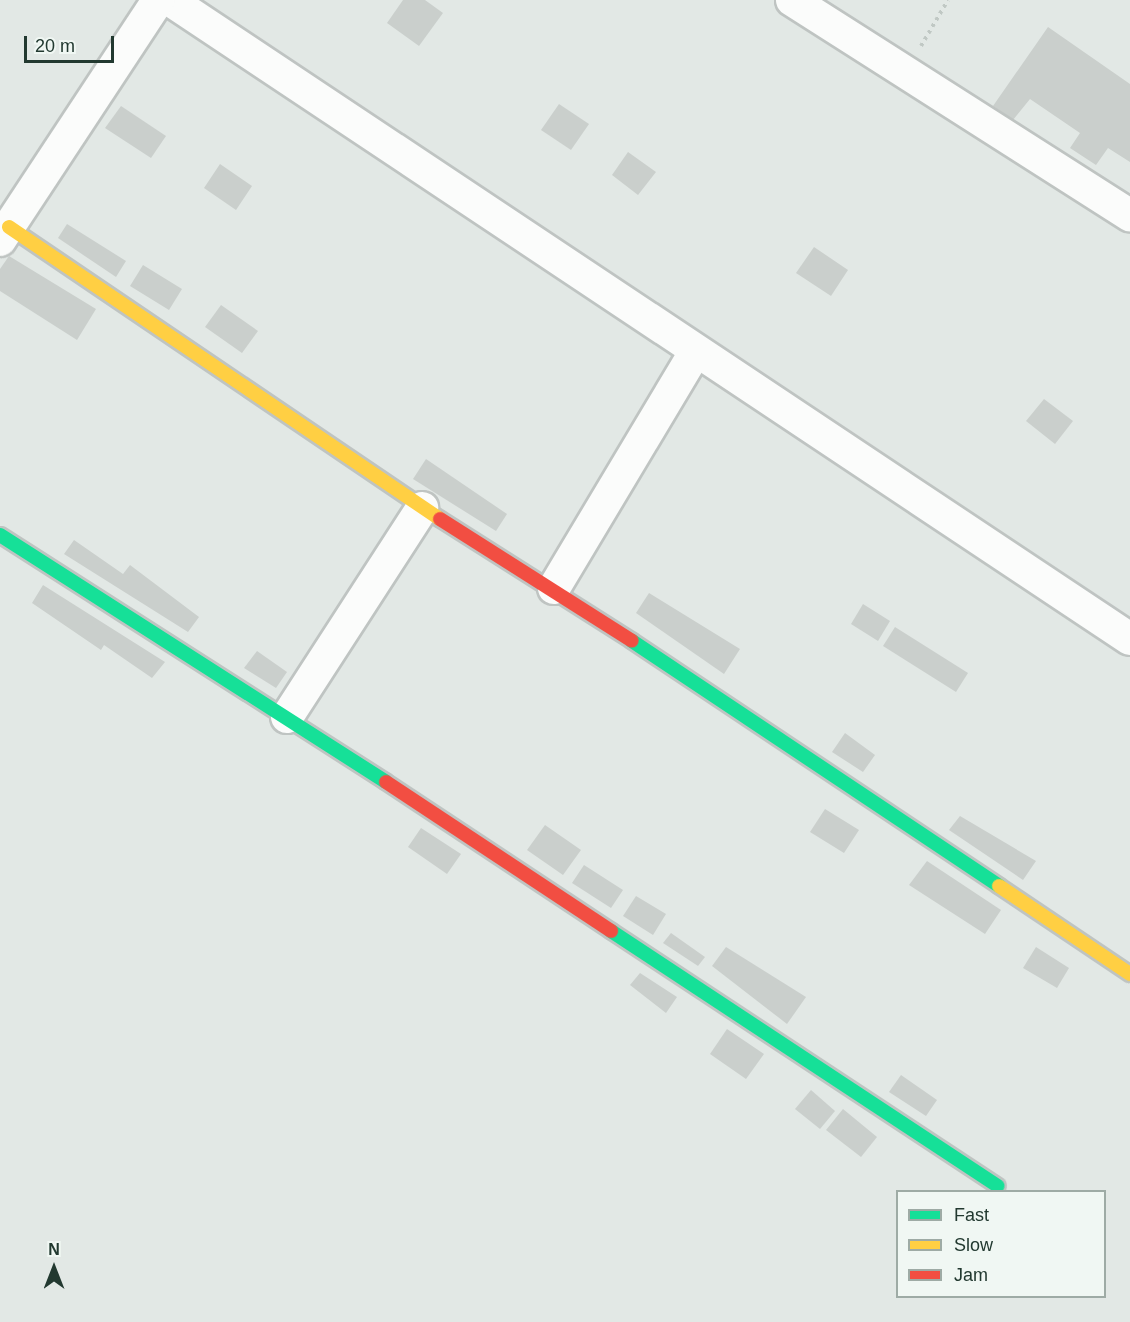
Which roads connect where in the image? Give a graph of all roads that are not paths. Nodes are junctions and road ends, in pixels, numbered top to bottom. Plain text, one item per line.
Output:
1 (158, 0) edge
2 (170, 0) edge
3 (792, 0) edge
4 (1130, 215) edge
5 (5, 233) edge
6 (695, 352) junction
7 (422, 508) junction
8 (0, 535) edge
9 (554, 588) junction
10 (1130, 639) edge
11 (287, 717) junction
12 (1130, 974) edge
13 (998, 1186) dead end

1 - 5 street
2 - 6 street
3 - 4 street
5 - 7 street
6 - 9 street
6 - 10 street
7 - 9 street
7 - 11 street
8 - 11 street
9 - 12 street
11 - 13 street

